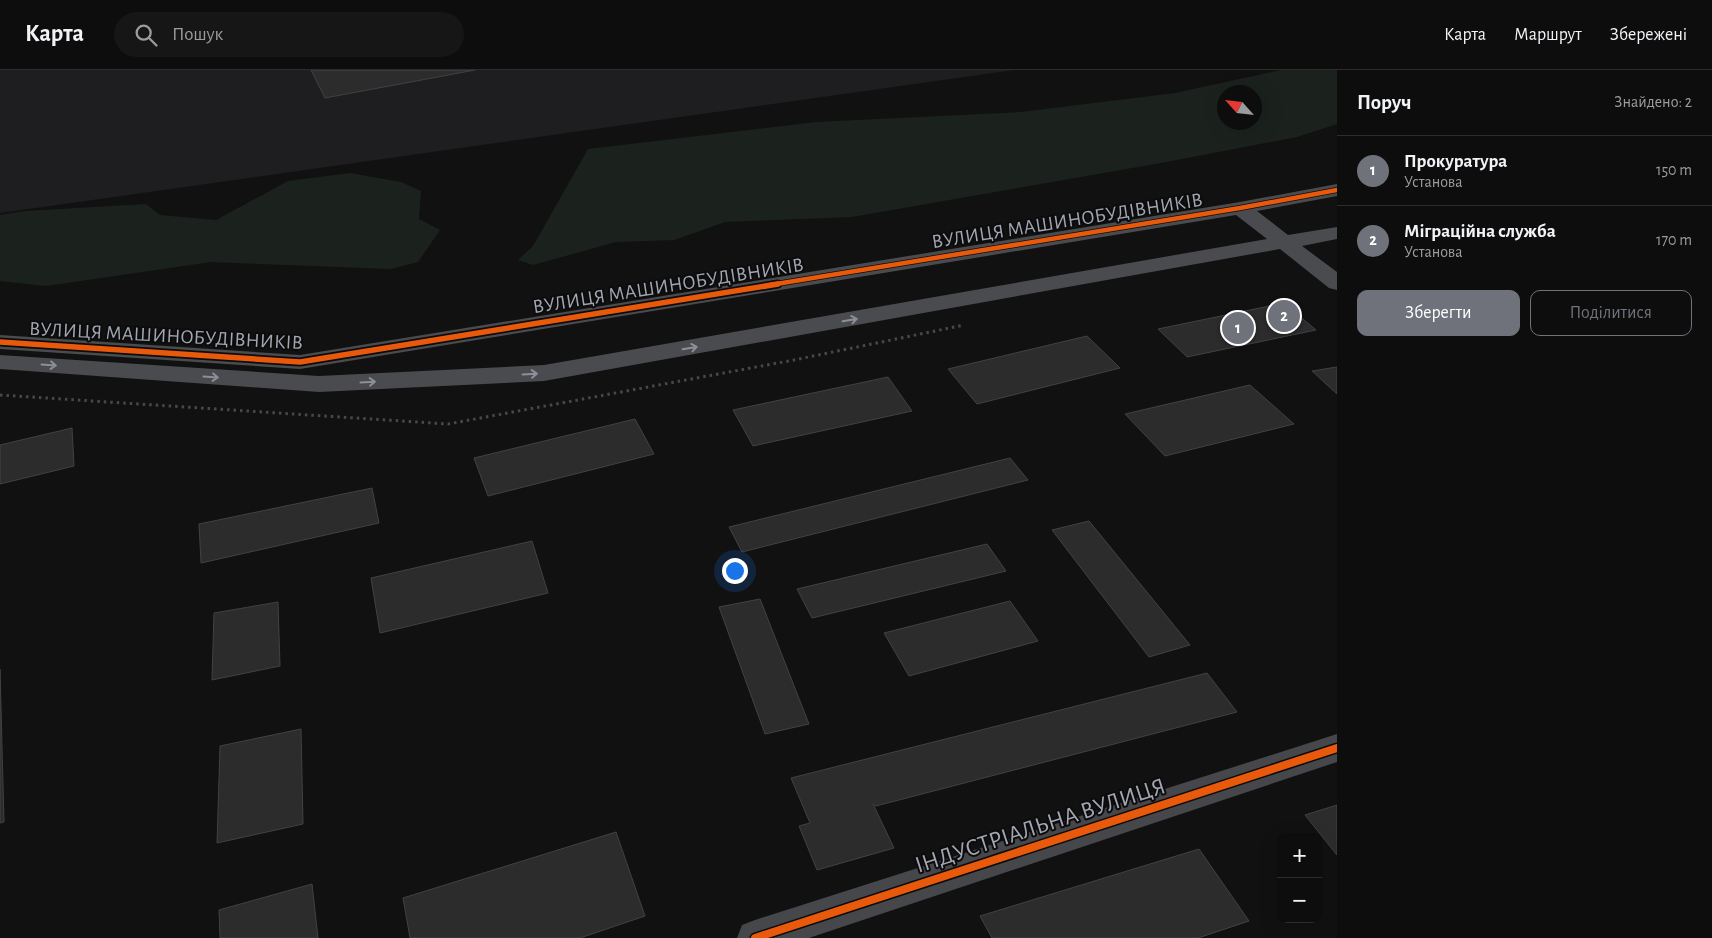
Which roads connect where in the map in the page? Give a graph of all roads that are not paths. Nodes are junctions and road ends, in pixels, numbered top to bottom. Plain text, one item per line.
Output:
1 (1337, 190) edge
2 (1240, 208) junction
3 (1337, 233) edge
4 (1286, 243) junction
5 (1337, 283) edge
6 (0, 342) edge
7 (0, 362) edge
8 (1337, 748) edge
9 (756, 938) edge

1 - 2 street, ВУЛИЦЯ МАШИНОБУДІВНИКІВ
2 - 4 street
2 - 6 street, ВУЛИЦЯ МАШИНОБУДІВНИКІВ
3 - 4 street, ВУЛИЦЯ МАШИНОБУДІВНИКІВ
4 - 5 street
7 -> 4 street, ВУЛИЦЯ МАШИНОБУДІВНИКІВ
8 - 9 street, ІНДУСТРІАЛЬНА ВУЛИЦЯ

